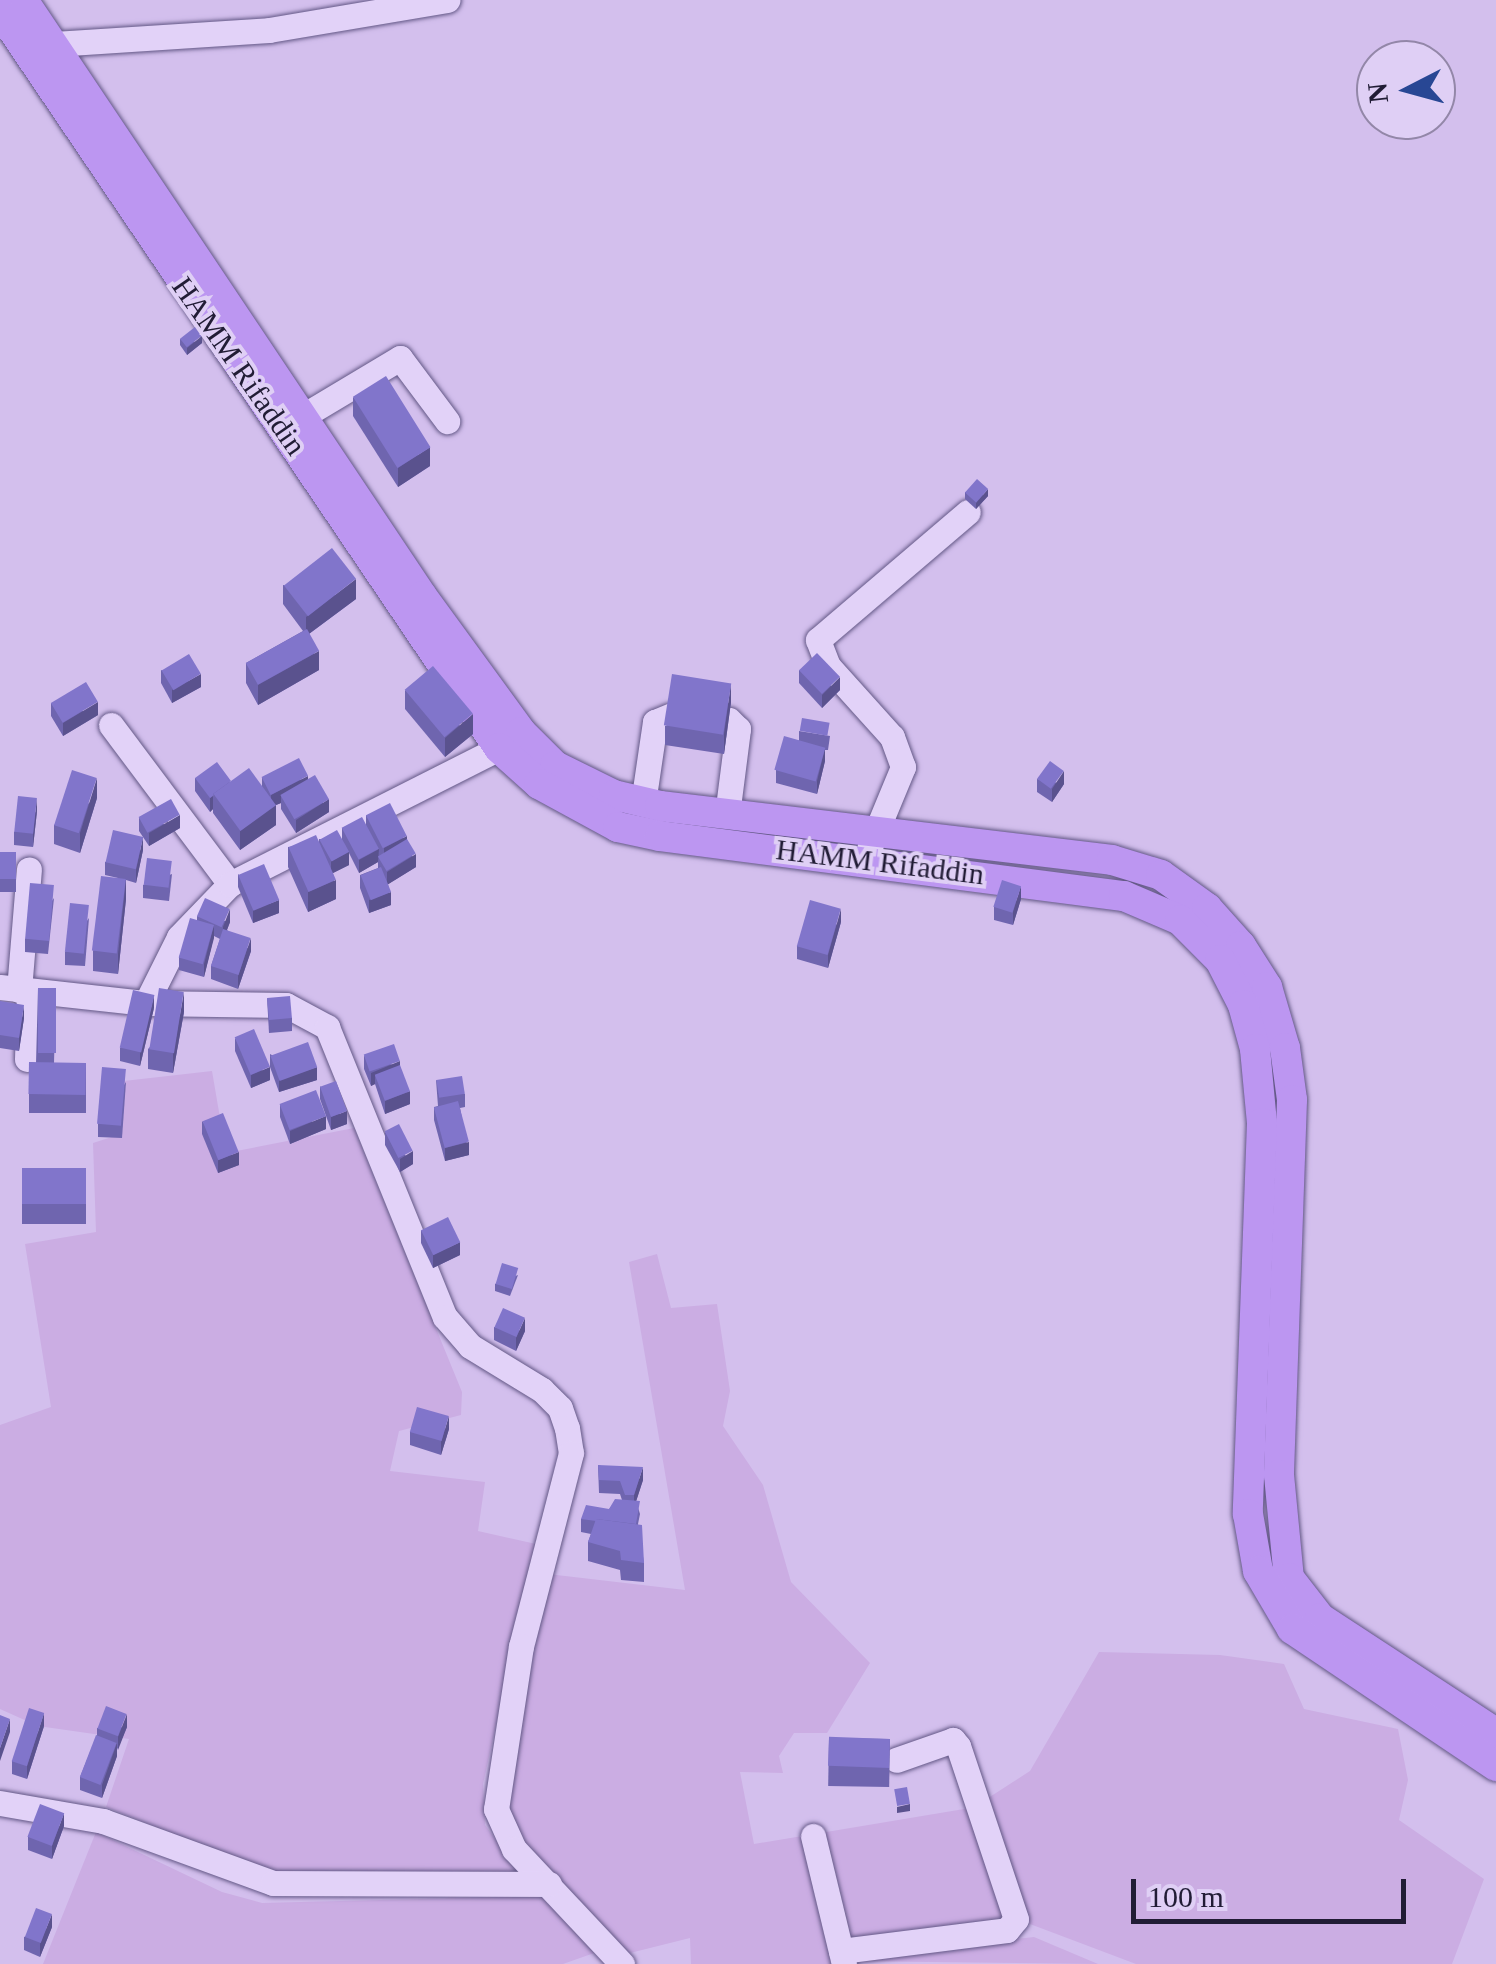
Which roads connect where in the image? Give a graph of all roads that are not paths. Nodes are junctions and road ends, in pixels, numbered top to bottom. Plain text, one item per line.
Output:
1 (22, 0) edge
2 (447, 0) edge
3 (0, 11) edge
4 (9, 44) edge
5 (54, 44) junction
6 (302, 416) junction
7 (447, 421) dead end
8 (332, 480) junction
9 (968, 512) dead end
10 (670, 716) edge
11 (729, 720) edge
12 (110, 725) dead end
13 (499, 748) junction
14 (643, 803) junction
15 (727, 814) junction
16 (870, 846) junction
17 (30, 869) dead end
18 (230, 884) junction
19 (16, 990) edge
20 (146, 1003) junction
21 (26, 1059) edge
22 (1496, 1733) edge
23 (896, 1760) dead end
24 (1496, 1766) edge
25 (0, 1804) edge
26 (813, 1836) dead end
27 (549, 1884) junction
28 (842, 1958) edge
29 (622, 1964) edge

1 - 5 main road, HAMM Rifaddin
2 - 5 street
3 - 4 main road, HAMM Rifaddin
4 - 8 main road, HAMM Rifaddin
5 - 6 main road, HAMM Rifaddin
6 - 7 street
6 - 8 main road, HAMM Rifaddin
8 - 13 main road, HAMM Rifaddin
8 - 14 main road, HAMM Rifaddin
9 - 16 street
10 - 14 street
11 - 15 street
12 - 18 street
13 - 16 main road, HAMM Rifaddin
13 - 18 street
14 - 15 main road, HAMM Rifaddin
15 - 16 main road, HAMM Rifaddin
16 - 22 main road, HAMM Rifaddin
16 - 24 main road, HAMM Rifaddin
17 - 19 street
18 - 20 street
19 - 20 street
19 - 21 street
20 - 27 street
23 - 28 street
25 - 27 street
26 - 28 street
27 - 29 street

